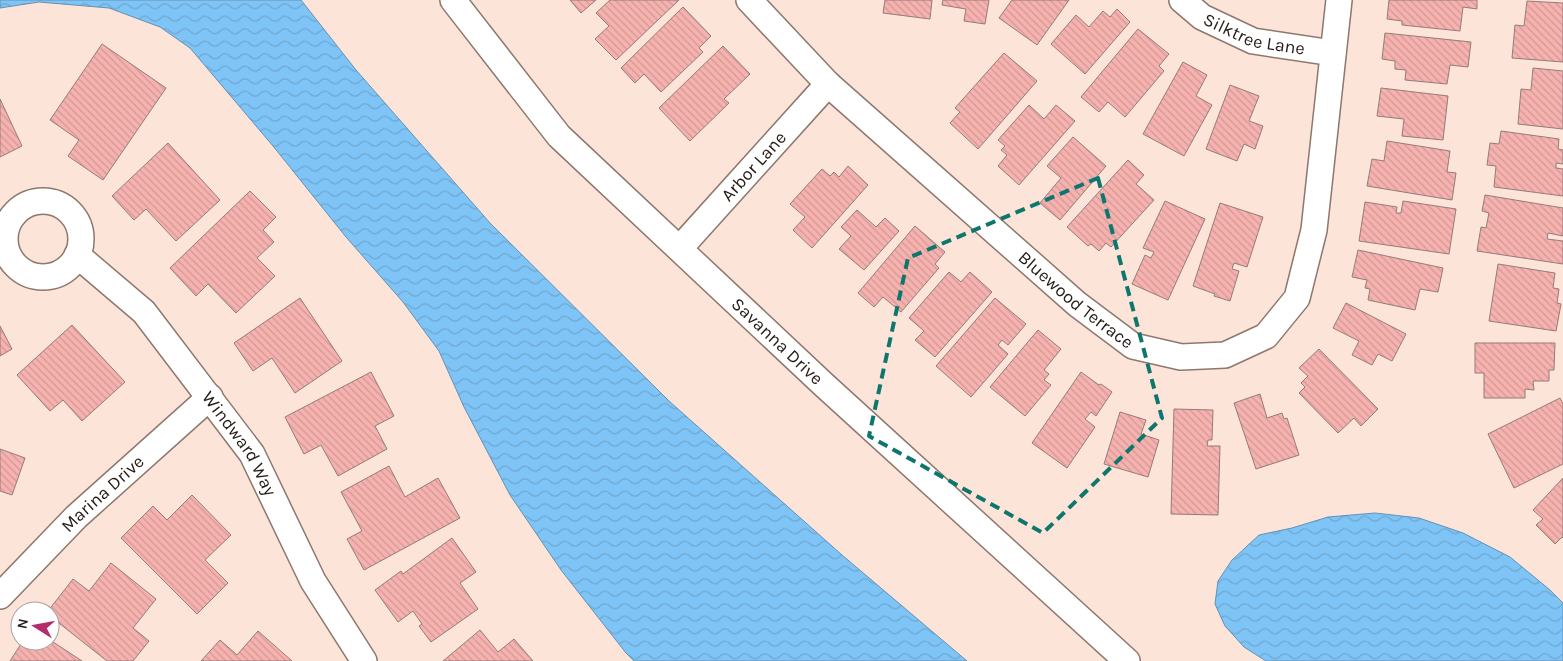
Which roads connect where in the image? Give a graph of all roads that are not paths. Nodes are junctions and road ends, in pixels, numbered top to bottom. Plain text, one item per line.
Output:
1 (453, 0) edge
2 (749, 0) edge
3 (1182, 0) edge
4 (1339, 0) edge
5 (1333, 53) junction
6 (828, 84) junction
7 (680, 248) junction
8 (77, 255) dead end
9 (210, 397) junction
10 (0, 596) edge
11 (364, 661) edge
12 (1127, 661) edge

1 - 7 street, Savanna Drive
2 - 6 street, Bluewood Terrace
3 - 5 street, Silktree Lane
4 - 5 street, Bluewood Terrace
5 - 6 street, Bluewood Terrace
6 - 7 street, Arbor Lane
7 - 12 street, Savanna Drive
8 - 9 street, Windward Way
9 - 10 street, Marina Drive
9 - 11 street, Windward Way

